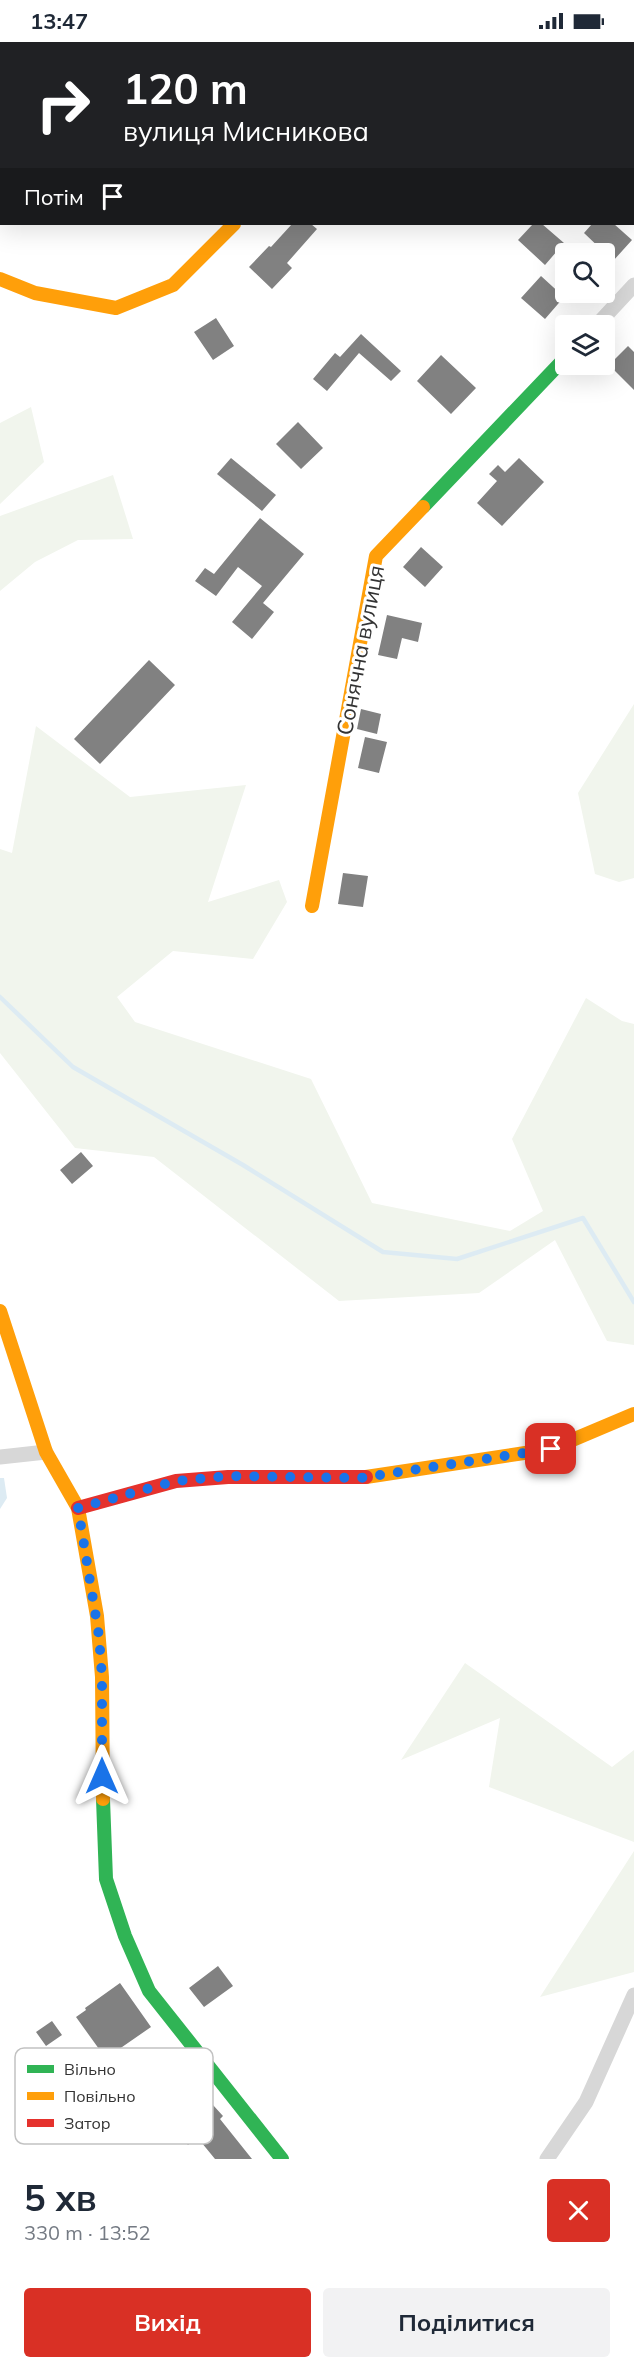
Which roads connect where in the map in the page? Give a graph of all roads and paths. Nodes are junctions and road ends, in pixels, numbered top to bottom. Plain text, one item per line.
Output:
1 (233, 225) edge
2 (0, 279) edge
3 (634, 285) edge
4 (606, 315) edge
5 (555, 369) edge
6 (312, 906) dead end
7 (0, 1311) edge
8 (634, 1414) edge
9 (46, 1452) junction
10 (0, 1458) edge
11 (78, 1508) junction
12 (634, 1995) edge
13 (194, 2048) edge
14 (213, 2072) edge
15 (282, 2159) edge
16 (547, 2159) edge

1 - 2 street
3 - 4 street
5 - 6 street, Сонячна вулиця
7 - 9 street
8 - 11 street
9 - 10 street
9 - 11 street
11 - 13 street
12 - 16 street
14 - 15 street

